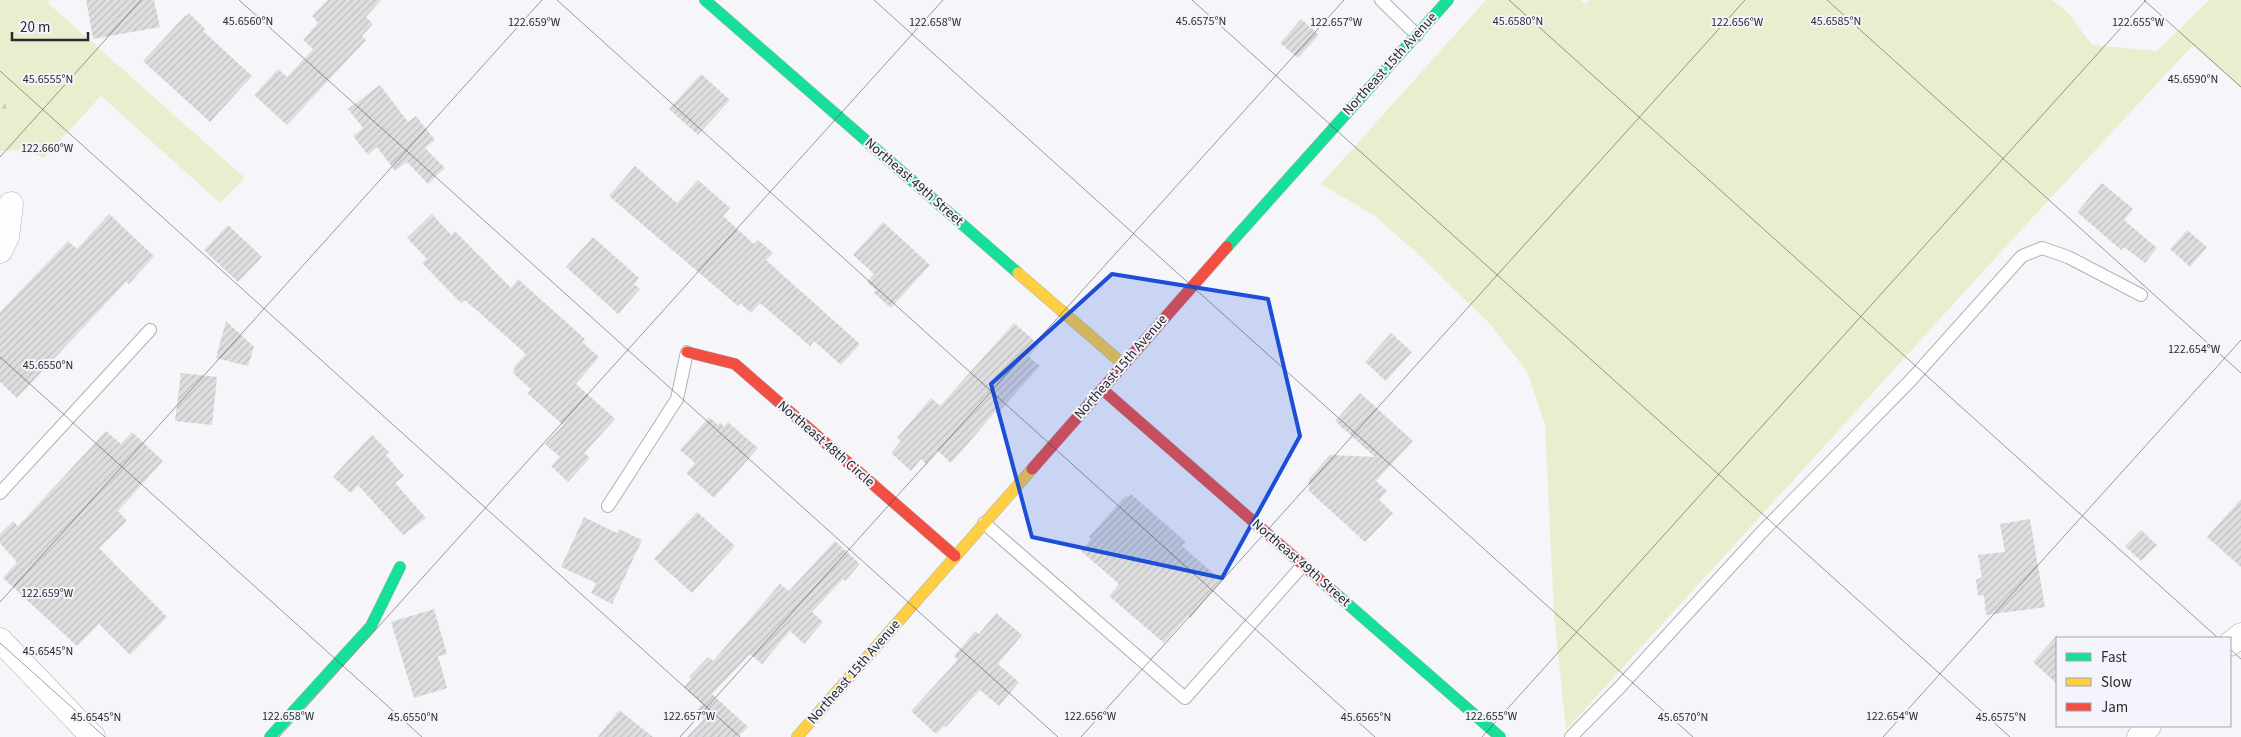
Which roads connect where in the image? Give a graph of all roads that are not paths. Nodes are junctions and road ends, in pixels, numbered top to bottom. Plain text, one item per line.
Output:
1 (705, 0) edge
2 (1381, 0) edge
3 (1448, 0) edge
4 (1417, 35) junction
5 (12, 204) dead end
6 (0, 251) edge
7 (2141, 295) dead end
8 (150, 330) dead end
9 (687, 352) joint
10 (1122, 364) junction
11 (1102, 389) junction
12 (0, 493) edge
13 (608, 506) dead end
14 (984, 523) junction
15 (955, 556) junction
16 (1303, 565) junction
17 (400, 567) dead end
18 (2241, 635) edge
19 (0, 640) edge
20 (2231, 643) edge
21 (2148, 727) edge
22 (92, 737) edge
23 (270, 737) edge
24 (797, 737) edge
25 (1500, 737) edge
26 (1571, 737) edge
27 (2138, 737) edge

1 - 10 street, Northeast 49th Street
2 - 4 lane
3 - 4 street, Northeast 15th Avenue
4 - 10 street, Northeast 15th Avenue
5 - 6 street
7 - 26 lane
8 - 12 lane
9 - 13 lane
9 - 15 street, Northeast 48th Circle
10 - 11 street, Northeast 15th Avenue
11 - 14 street, Northeast 15th Avenue
11 - 16 street, Northeast 49th Street
14 - 15 street, Northeast 15th Avenue
14 - 16 lane
15 - 24 street, Northeast 15th Avenue
16 - 25 street, Northeast 49th Street
17 - 23 street
18 - 20 street
19 - 22 street
21 - 27 street

